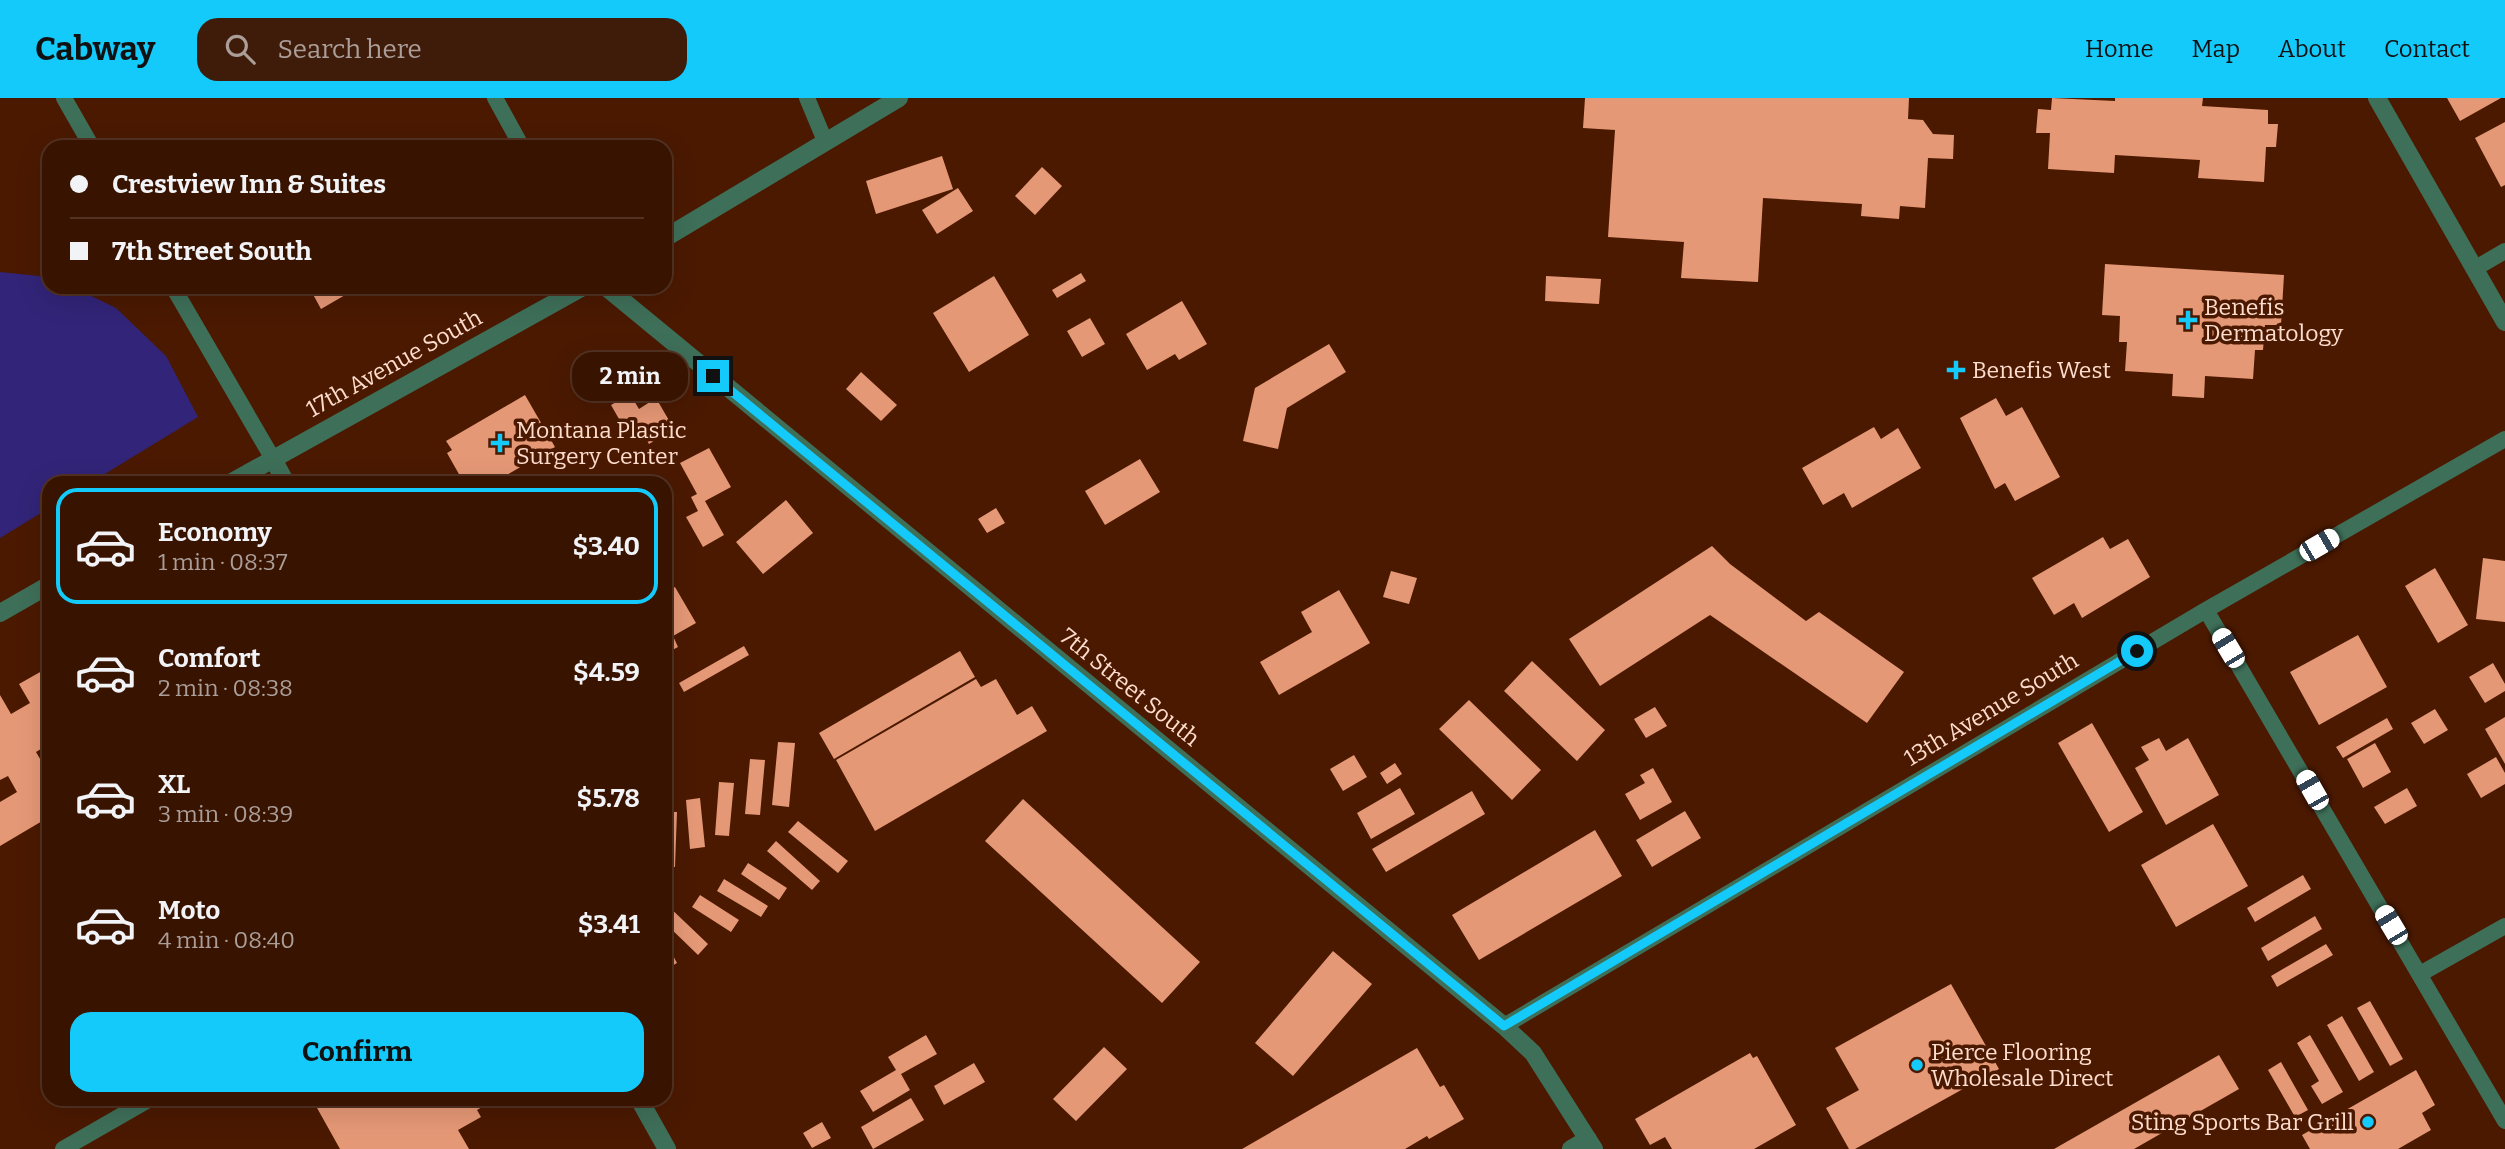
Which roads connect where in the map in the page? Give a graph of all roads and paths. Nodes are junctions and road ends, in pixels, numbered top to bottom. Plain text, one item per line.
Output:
1 (64, 98) edge
2 (495, 98) edge
3 (807, 98) edge
4 (899, 98) edge
5 (2376, 98) edge
6 (88, 140) edge
7 (518, 140) edge
8 (825, 141) junction
9 (672, 234) edge
10 (2505, 251) edge
11 (2474, 269) junction
12 (177, 294) edge
13 (570, 294) edge
14 (615, 294) edge
15 (2505, 322) edge
16 (2505, 439) edge
17 (273, 459) junction
18 (243, 476) edge
19 (282, 476) edge
20 (42, 589) edge
21 (2206, 610) junction
22 (0, 613) edge
23 (2505, 926) edge
24 (2420, 974) junction
25 (1504, 1026) junction
26 (138, 1106) edge
27 (643, 1106) edge
28 (2505, 1121) edge
29 (1591, 1144) edge
30 (63, 1149) edge
31 (667, 1149) edge
32 (1571, 1149) edge

1 - 6 street
2 - 7 street
3 - 8 street
4 - 8 street
5 - 11 street
8 - 9 street
10 - 11 street
11 - 15 street
12 - 17 street
13 - 17 street, 17th Avenue South
14 - 25 street, 7th Street South
16 - 21 street, 13th Avenue South
17 - 18 street, 17th Avenue South
17 - 19 street
20 - 22 street
21 - 24 street
21 - 25 street, 13th Avenue South
23 - 24 street
24 - 28 street
25 - 29 street, 7th Street South
26 - 30 street
27 - 31 street
29 - 32 street

